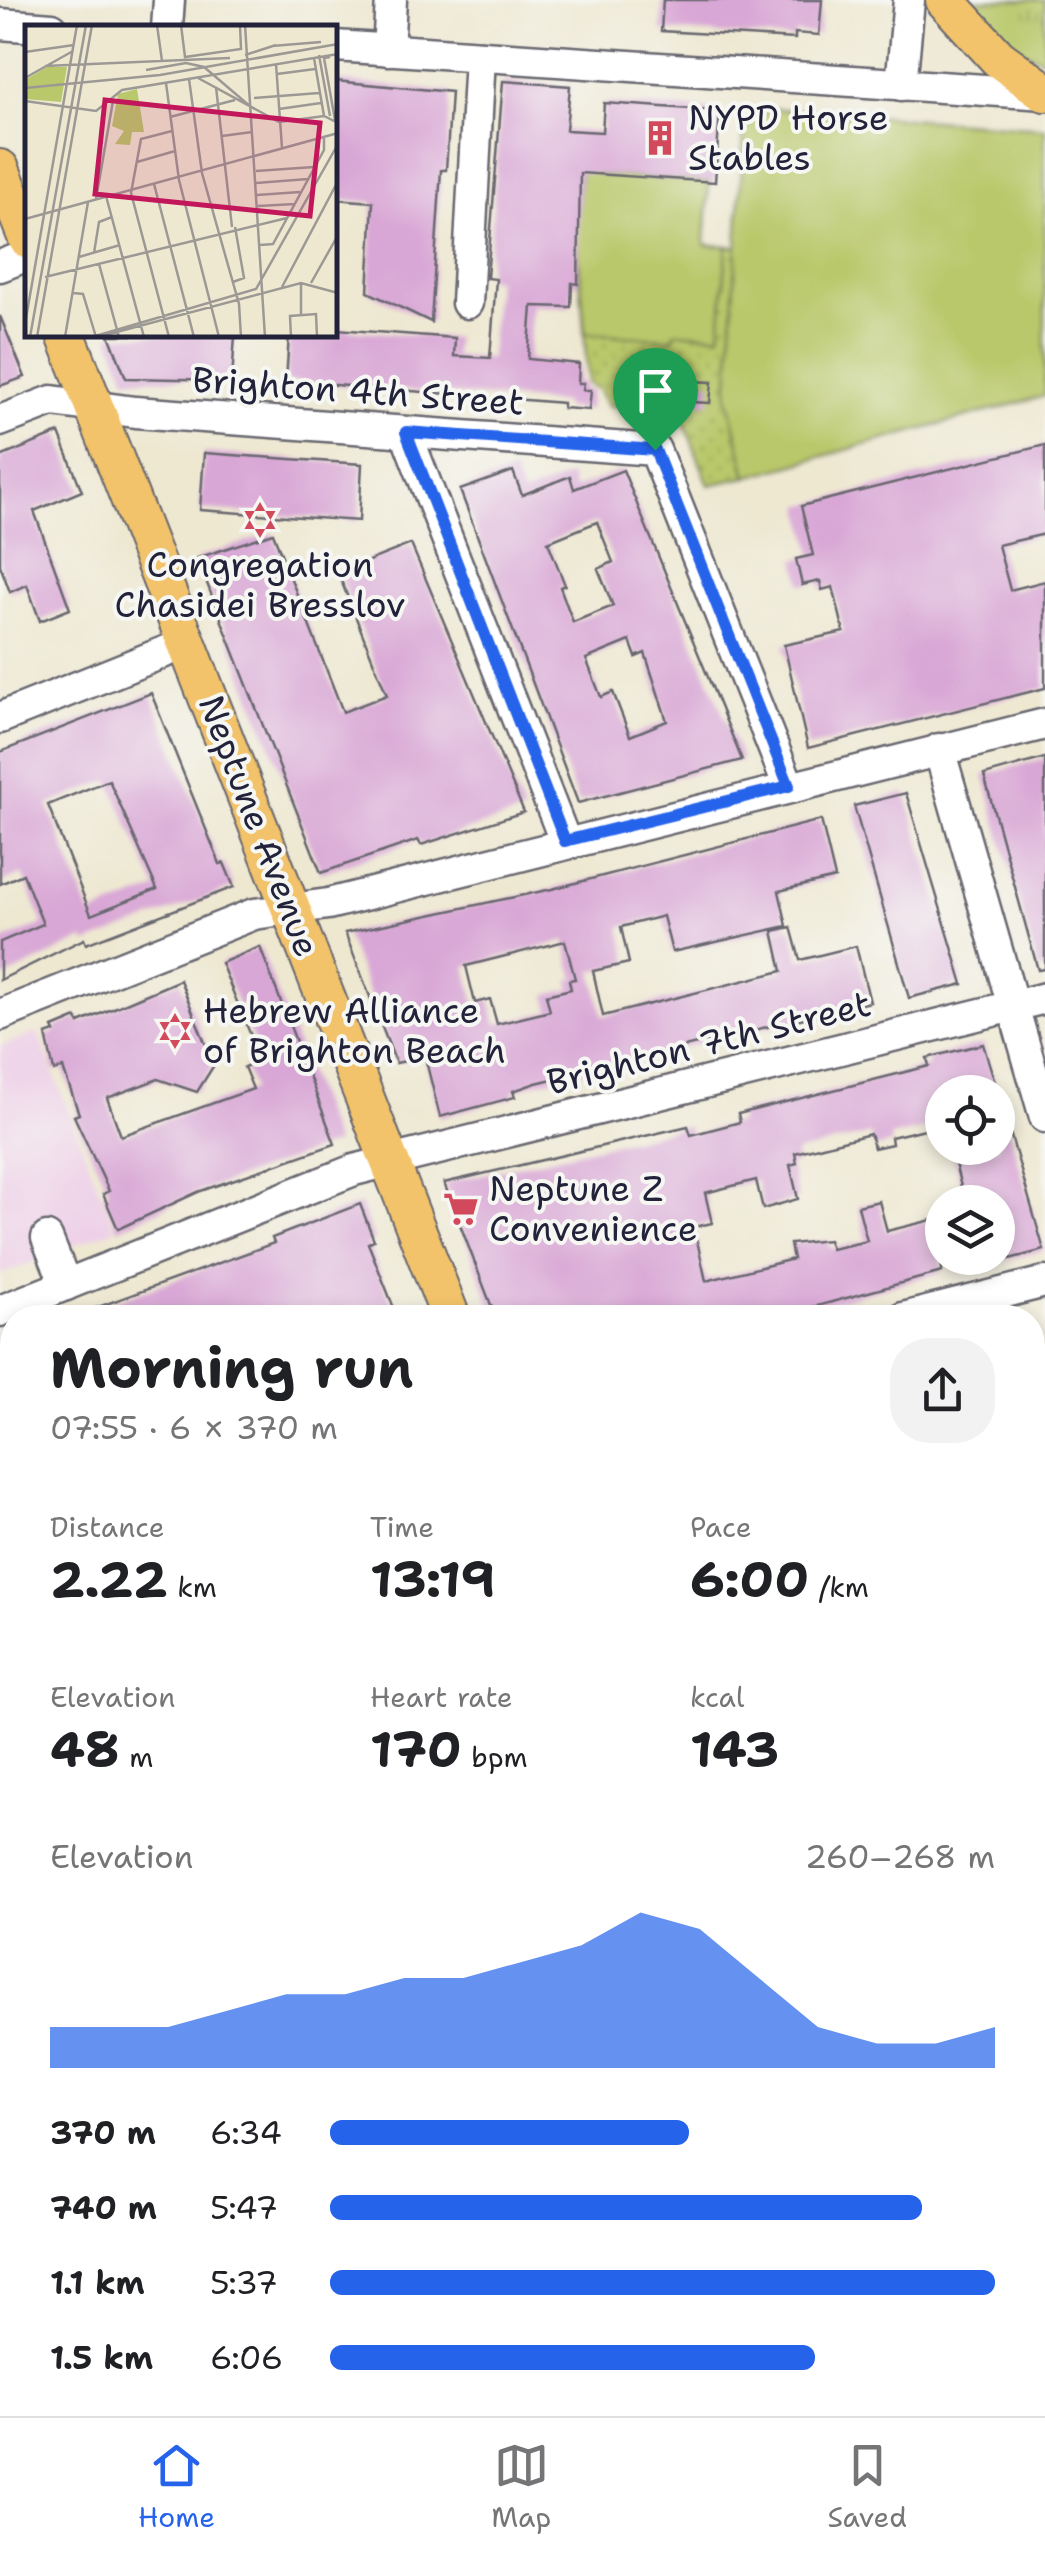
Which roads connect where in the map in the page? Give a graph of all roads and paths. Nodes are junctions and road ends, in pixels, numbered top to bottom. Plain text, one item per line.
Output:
1 (168, 0) edge
2 (391, 0) edge
3 (909, 0) edge
4 (945, 0) edge
5 (0, 24) edge
6 (166, 25) edge
7 (25, 26) edge
8 (338, 46) edge
9 (388, 50) junction
10 (480, 56) junction
11 (901, 85) junction
12 (1045, 93) edge
13 (0, 168) edge
14 (25, 231) edge
15 (25, 256) edge
16 (0, 266) edge
17 (467, 303) dead end
18 (67, 338) edge
19 (94, 407) junction
20 (0, 422) edge
21 (406, 432) junction
22 (187, 643) junction
23 (0, 718) edge
24 (1045, 724) edge
25 (939, 749) junction
26 (789, 786) junction
27 (565, 841) junction
28 (291, 909) junction
29 (1045, 998) edge
30 (1013, 1006) junction
31 (0, 1015) edge
32 (1045, 1117) edge
33 (390, 1161) junction
34 (47, 1238) dead end
35 (1045, 1282) edge
36 (66, 1285) junction
37 (15, 1305) edge
38 (446, 1305) edge
39 (954, 1305) edge

1 - 6 street
2 - 9 street
3 - 11 street
4 - 12 main road
5 - 7 street
8 - 9 street
9 - 10 street
10 - 11 street
10 - 17 street
11 - 12 street
13 - 14 main road
15 - 16 street
18 - 19 main road, Neptune Avenue
19 - 20 street, Brighton 4th Street
19 - 21 street, Brighton 4th Street
19 - 22 main road, Neptune Avenue
21 - 26 street, Brighton 4th Street
21 - 27 street
22 - 23 street
22 - 28 main road, Neptune Avenue
24 - 25 street
25 - 26 street
25 - 30 street
26 - 27 street
27 - 28 street
28 - 31 street
28 - 33 main road, Neptune Avenue
29 - 30 street, Brighton 7th Street
30 - 32 street
30 - 33 street, Brighton 7th Street
33 - 36 street, Brighton 7th Street
33 - 38 main road, Neptune Avenue
34 - 36 street
35 - 39 street
36 - 37 street, Brighton 7th Street

